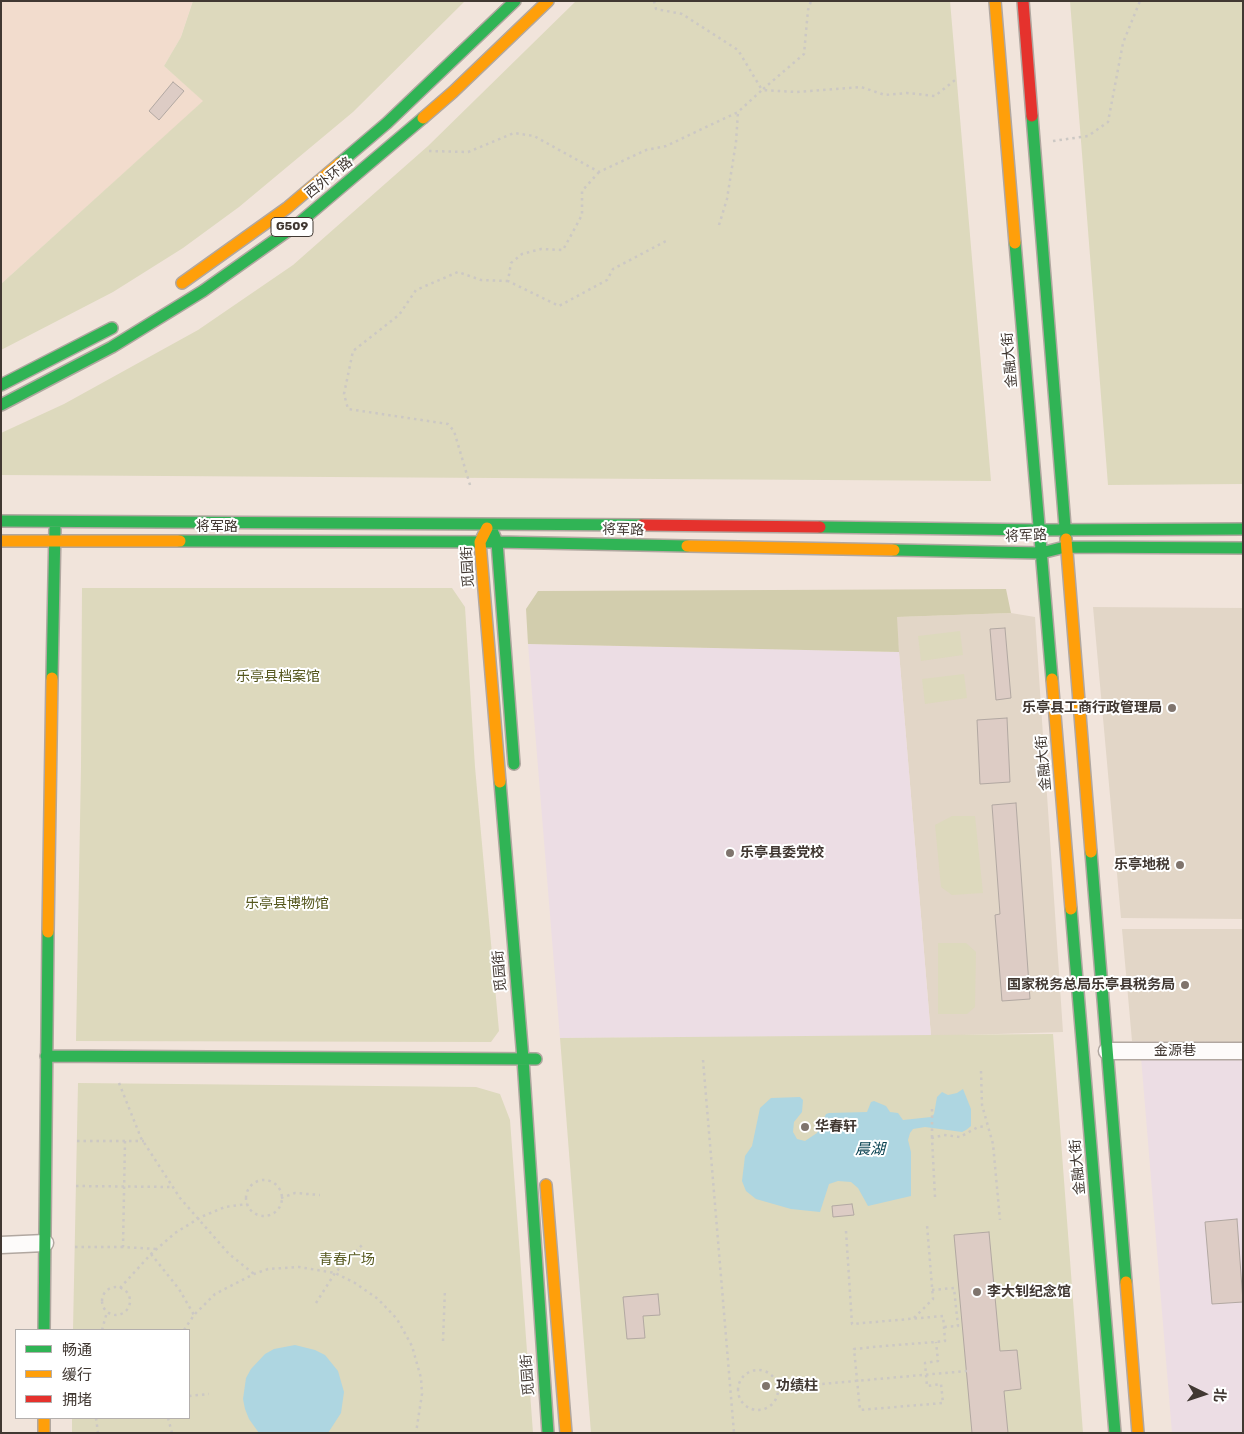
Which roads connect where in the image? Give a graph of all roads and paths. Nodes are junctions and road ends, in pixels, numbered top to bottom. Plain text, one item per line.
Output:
1 (515, 1) edge
2 (548, 1) edge
3 (654, 1) edge
4 (811, 1) edge
5 (995, 1) edge
6 (1022, 1) edge
7 (1140, 1) edge
8 (954, 80) dead end
9 (762, 90) junction
10 (738, 112) junction
11 (1034, 144) junction
12 (429, 151) dead end
13 (599, 172) junction
14 (719, 225) dead end
15 (668, 240) dead end
16 (508, 281) junction
17 (171, 290) dead end
18 (123, 321) dead end
19 (1, 385) edge
20 (1, 405) edge
21 (470, 484) dead end
22 (1, 521) edge
23 (55, 522) junction
24 (490, 523) junction
25 (1064, 528) junction
26 (1243, 529) edge
27 (1039, 530) junction
28 (1, 541) edge
29 (57, 541) junction
30 (480, 542) junction
31 (497, 542) junction
32 (1065, 547) junction
33 (1243, 548) edge
34 (1041, 553) junction
35 (515, 781) dead end
36 (1107, 1051) junction
37 (1243, 1051) edge
38 (46, 1056) junction
39 (522, 1059) junction
40 (536, 1059) dead end
41 (703, 1060) dead end
42 (981, 1071) dead end
43 (119, 1084) dead end
44 (932, 1109) dead end
45 (987, 1126) junction
46 (932, 1136) junction
47 (77, 1141) dead end
48 (125, 1141) junction
49 (144, 1141) junction
50 (546, 1177) dead end
51 (76, 1186) dead end
52 (124, 1186) junction
53 (172, 1186) junction
54 (320, 1195) dead end
55 (935, 1197) dead end
56 (281, 1198) junction
57 (247, 1204) junction
58 (196, 1219) junction
59 (1000, 1220) dead end
60 (927, 1225) dead end
61 (846, 1231) dead end
62 (45, 1243) junction
63 (1, 1245) edge
64 (362, 1245) dead end
65 (75, 1247) dead end
66 (123, 1247) junction
67 (156, 1249) junction
68 (150, 1254) junction
69 (335, 1273) junction
70 (254, 1274) junction
71 (120, 1288) junction
72 (445, 1288) dead end
73 (932, 1290) junction
74 (316, 1303) dead end
75 (107, 1312) junction
76 (194, 1315) junction
77 (913, 1319) junction
78 (944, 1327) junction
79 (44, 1329) edge
80 (102, 1329) edge
81 (185, 1329) edge
82 (443, 1341) dead end
83 (936, 1342) junction
84 (967, 1371) dead end
85 (857, 1381) junction
86 (777, 1388) junction
87 (738, 1391) junction
88 (730, 1392) junction
89 (209, 1394) dead end
90 (190, 1396) edge
91 (44, 1419) edge
92 (96, 1419) edge
93 (168, 1419) edge
94 (44, 1433) edge
95 (98, 1433) edge
96 (172, 1433) edge
97 (416, 1433) edge
98 (548, 1433) edge
99 (566, 1433) edge
100 (734, 1433) edge
101 (1115, 1433) edge
102 (1138, 1433) edge

1 - 17 main road, 西外环路 / G509
2 - 20 main road, 西外环路 / G509
3 - 9 path
4 - 9 path
5 - 27 main road, 金融大街
6 - 11 main road
7 - 11 path
8 - 9 path
9 - 10 path
10 - 13 path
10 - 14 path
11 - 25 main road
12 - 13 path
13 - 16 path
15 - 16 path
16 - 21 path
18 - 19 main road
22 - 23 main road, 将军路
23 - 24 main road, 将军路
23 - 29 main road
24 - 27 main road, 将军路
24 - 30 main road, 觅园街
24 - 31 main road
25 - 26 main road, 将军路
25 - 27 main road, 将军路
25 - 32 main road
27 - 34 main road, 金融大街
28 - 29 main road, 将军路
29 - 30 main road, 将军路
29 - 38 main road
30 - 31 main road, 将军路
30 - 39 main road, 觅园街
31 - 34 main road, 将军路
31 - 35 main road
32 - 33 main road, 将军路
32 - 34 main road, 将军路
32 - 36 main road
34 - 101 main road, 金融大街
36 - 37 street, 金源巷
36 - 102 main road
38 - 39 main road
38 - 62 main road
39 - 40 main road
39 - 98 main road, 觅园街
41 - 88 path
42 - 45 path
43 - 49 path
44 - 46 path
45 - 46 path
45 - 59 path
46 - 55 path
47 - 48 path
48 - 49 path
48 - 52 path
49 - 53 path
50 - 99 main road
51 - 52 path
52 - 53 path
52 - 66 path
53 - 58 path
54 - 56 path
56 - 57 path
56 - 57 path
57 - 58 path
58 - 67 path
58 - 70 path
60 - 73 path
61 - 77 path
62 - 63 street
62 - 79 main road
64 - 69 path
65 - 66 path
66 - 67 path
67 - 68 path
68 - 71 path
68 - 76 path
69 - 70 path
69 - 74 path
69 - 97 path
70 - 76 path
71 - 75 path
71 - 75 path
72 - 82 path
73 - 77 path
73 - 78 path
75 - 80 path
76 - 81 path
77 - 78 path
78 - 83 path
83 - 85 path
83 - 85 path
84 - 85 path
85 - 86 path
86 - 87 path
86 - 87 path
87 - 88 path
88 - 100 path
89 - 90 path
91 - 94 main road
92 - 95 path
93 - 96 path

